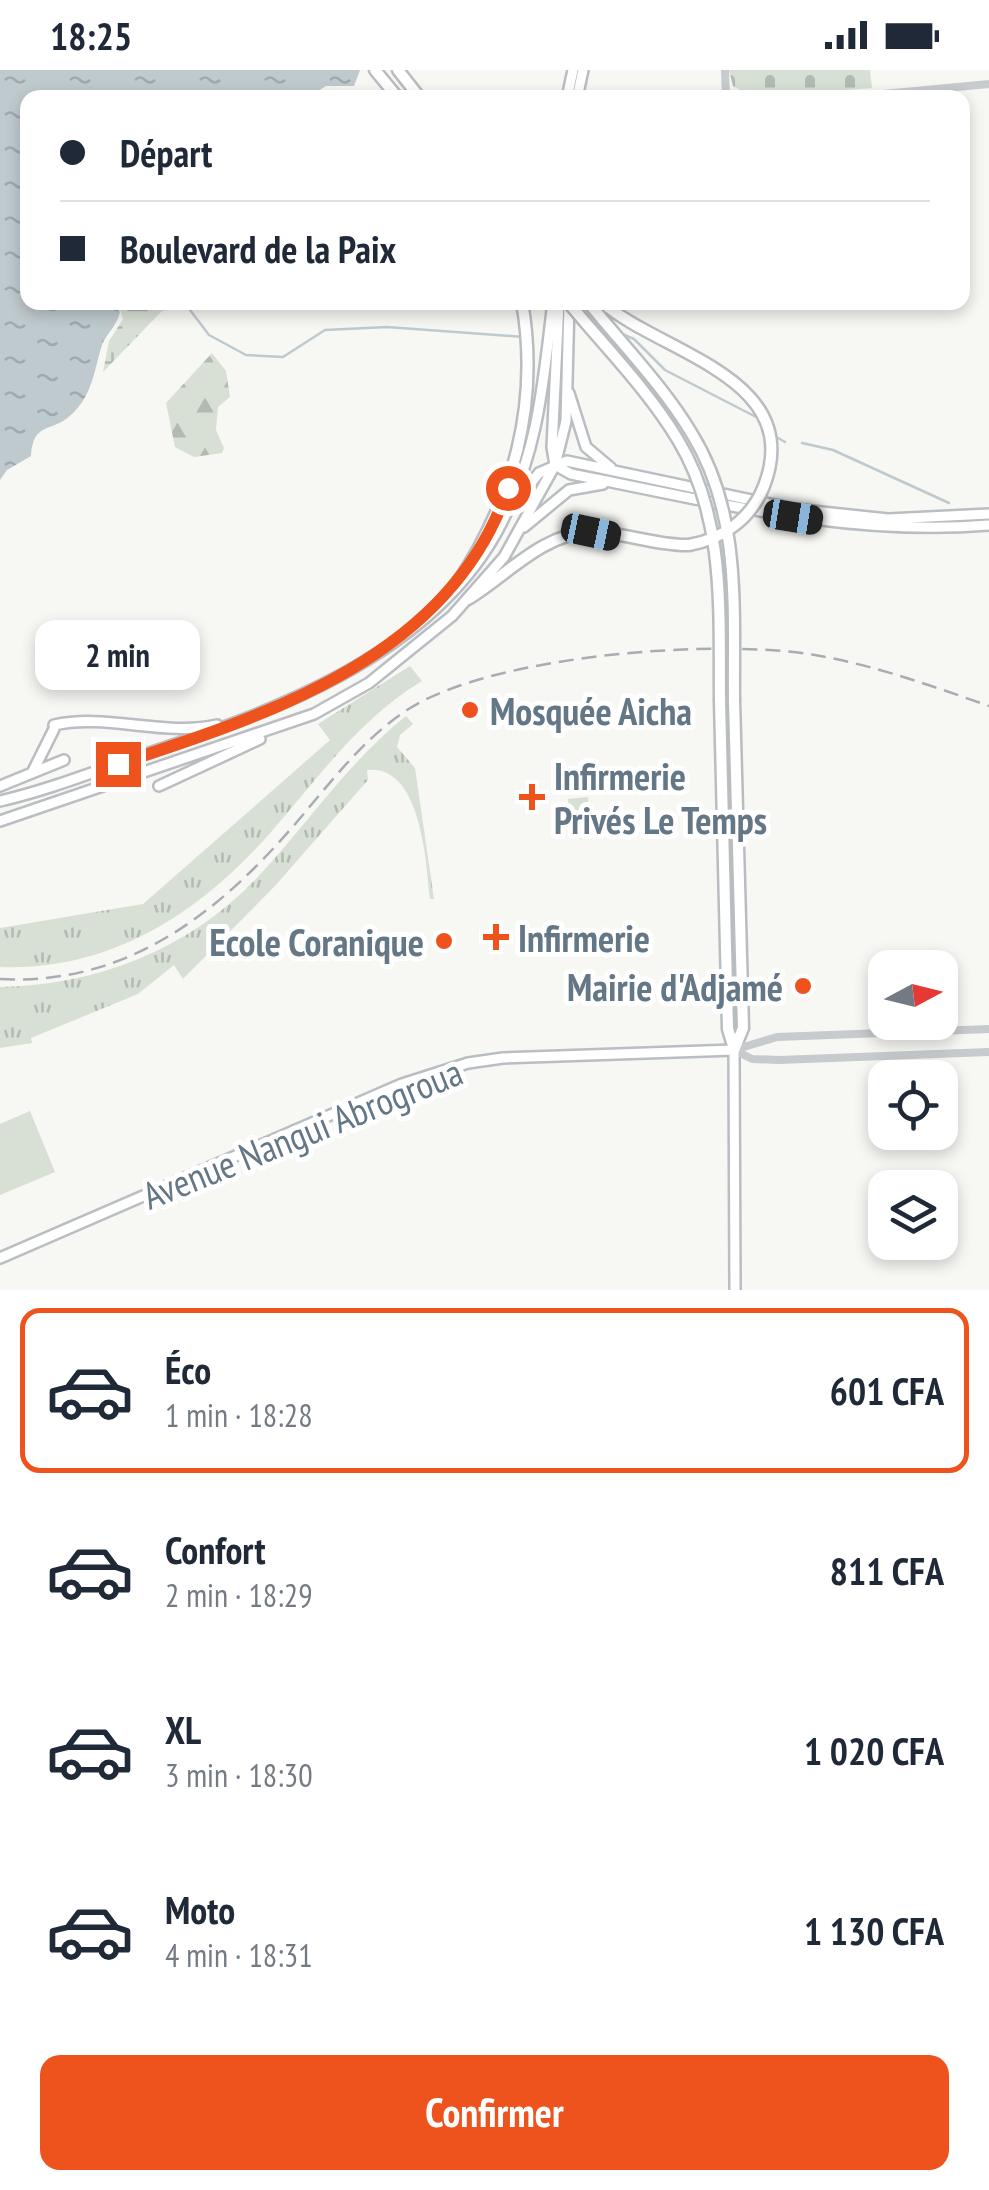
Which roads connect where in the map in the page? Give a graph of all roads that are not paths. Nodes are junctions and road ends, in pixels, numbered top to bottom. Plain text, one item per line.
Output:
1 (375, 70) edge
2 (398, 70) edge
3 (989, 84) edge
4 (391, 90) edge
5 (414, 90) edge
6 (926, 90) edge
7 (522, 310) edge
8 (555, 310) edge
9 (556, 310) edge
10 (568, 310) edge
11 (575, 310) edge
12 (594, 310) edge
13 (613, 310) edge
14 (568, 385) junction
15 (555, 465) junction
16 (616, 477) junction
17 (989, 514) edge
18 (500, 526) junction
19 (524, 526) junction
20 (989, 526) edge
21 (456, 585) junction
22 (468, 599) junction
23 (249, 719) junction
24 (281, 728) junction
25 (64, 760) dead end
26 (32, 772) junction
27 (0, 786) edge
28 (158, 786) dead end
29 (0, 801) edge
30 (0, 821) edge
31 (989, 1029) edge
32 (734, 1050) junction
33 (989, 1052) edge
34 (0, 1258) edge
35 (735, 1290) edge

1 - 4 highway
2 - 5 highway
3 - 6 street
7 - 21 highway
8 - 18 main road
9 - 15 main road
10 - 14 main road
11 - 32 highway, bridge
12 - 32 highway, bridge
13 - 22 highway, bridge
14 - 15 main road
14 - 16 main road
15 - 16 main road
15 - 18 main road
15 - 19 main road
16 - 17 main road
16 - 19 main road
16 - 20 main road
18 - 21 main road
19 - 22 main road
21 - 23 main road
22 - 24 main road
23 - 26 main road
23 - 29 main road
24 - 28 main road
24 - 30 main road
25 - 26 main road
26 - 27 main road
31 - 32 street, Avenue Nangui Abrogroua
32 - 33 street, Avenue Nangui Abrogroua
32 - 34 main road, Avenue Nangui Abrogroua
32 - 35 main road

